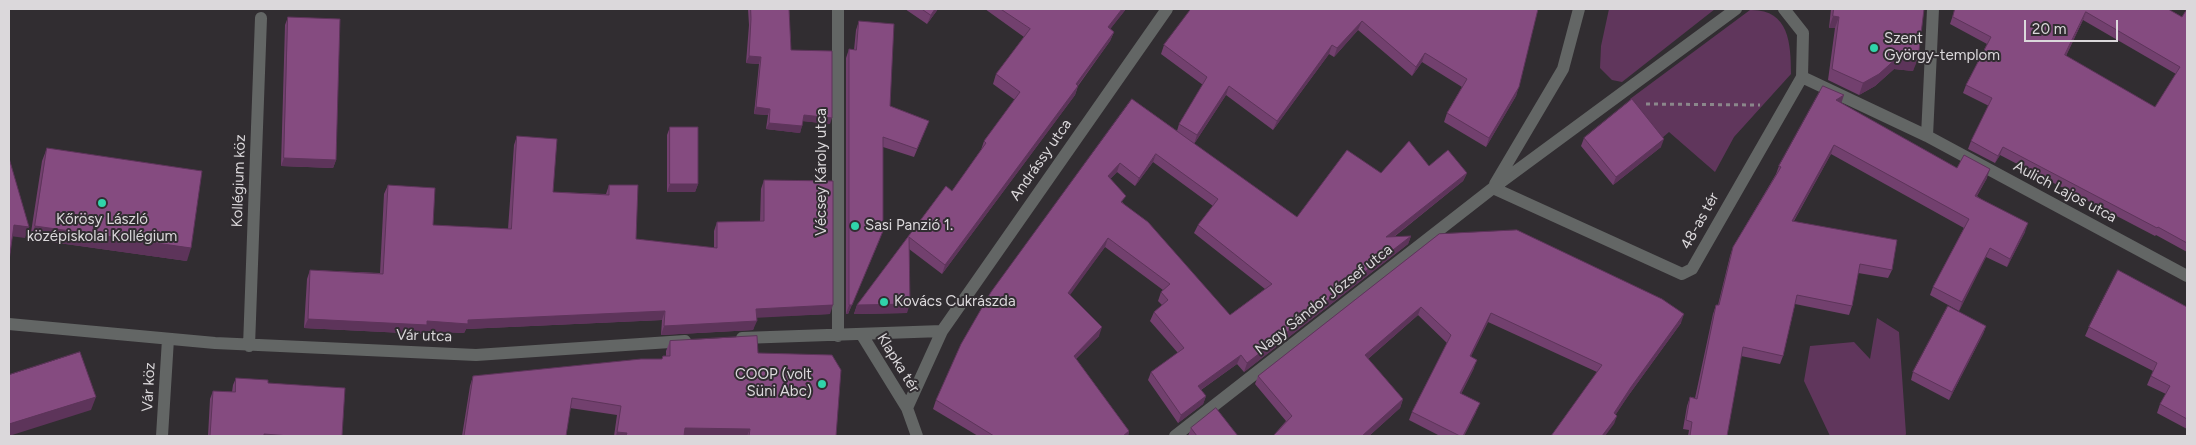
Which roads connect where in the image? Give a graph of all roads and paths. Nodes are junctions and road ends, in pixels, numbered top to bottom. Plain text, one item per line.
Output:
1 (838, 9) edge
2 (1167, 9) edge
3 (1579, 9) edge
4 (1736, 9) edge
5 (1784, 9) edge
6 (1933, 9) edge
7 (260, 18) dead end
8 (1802, 77) junction
9 (1607, 104) junction
10 (1786, 104) junction
11 (1927, 136) junction
12 (1493, 188) junction
13 (2187, 276) edge
14 (9, 324) edge
15 (942, 331) junction
16 (862, 335) junction
17 (838, 336) junction
18 (168, 339) junction
19 (727, 339) edge
20 (698, 340) edge
21 (249, 346) junction
22 (907, 408) junction
23 (162, 436) edge
24 (917, 436) edge
25 (1175, 436) edge

1 - 17 street, Vécsey Károly utca
2 - 15 street, Andrássy utca
3 - 12 street
4 - 9 street
5 - 8 street
6 - 11 street
7 - 21 street, Kollégium köz
8 - 10 street, 48-as tér
8 - 11 street
9 - 10 path
9 - 12 street
10 - 12 street, 48-as tér
11 - 13 street, Aulich Lajos utca
12 - 25 street, Nagy Sándor József utca
14 - 18 street, Vár utca
15 - 16 street, Klapka tér
15 - 22 street, Klapka tér
16 - 17 street, Klapka tér
16 - 22 street, Klapka tér
17 - 19 street
18 - 21 street, Vár utca
18 - 23 street, Vár köz
20 - 21 street, Vár utca
22 - 24 street, Klapka tér

